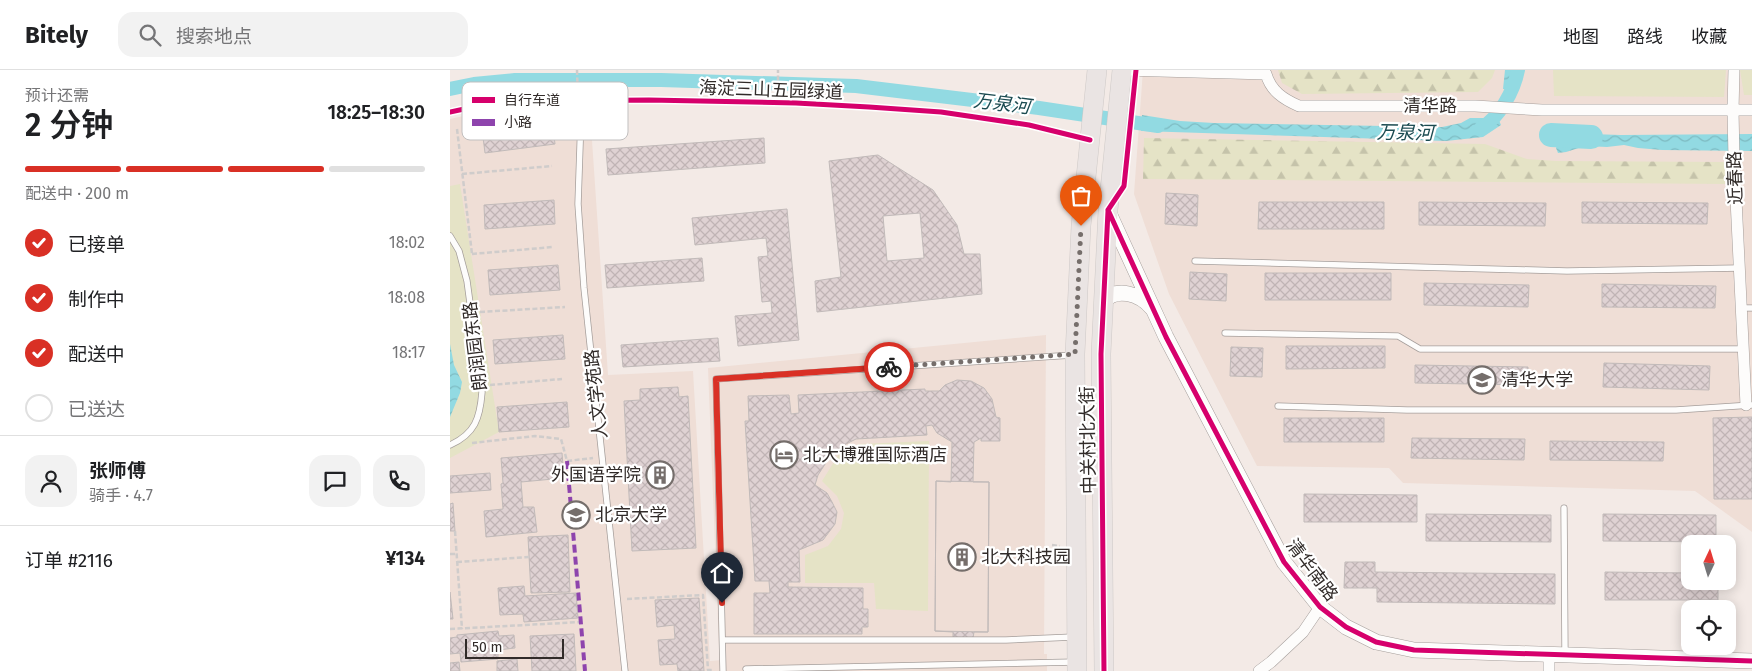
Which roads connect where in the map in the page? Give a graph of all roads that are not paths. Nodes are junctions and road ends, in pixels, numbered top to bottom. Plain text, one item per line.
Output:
1 (1097, 70) edge
2 (1123, 70) edge
3 (1734, 70) edge
4 (1266, 72) edge
5 (1733, 110) junction
6 (1752, 110) edge
7 (580, 140) edge
8 (1108, 210) junction
9 (450, 236) edge
10 (1195, 261) dead end
11 (1740, 268) junction
12 (1103, 302) junction
13 (1747, 308) edge
14 (1155, 312) junction
15 (1225, 333) dead end
16 (1743, 349) junction
17 (1075, 354) junction
18 (1749, 405) edge
19 (1278, 406) dead end
20 (451, 445) edge
21 (1564, 508) dead end
22 (1320, 607) junction
23 (1077, 637) junction
24 (723, 640) junction
25 (1549, 655) junction
26 (1565, 655) junction
27 (1752, 661) edge
28 (1010, 664) junction
29 (1077, 667) edge
30 (723, 670) edge
31 (626, 671) edge
32 (747, 671) edge
33 (1009, 671) edge
34 (1104, 671) edge
35 (1259, 671) edge
36 (1549, 671) edge

1 - 17 main road, 中关村北大街
2 - 4 street, 清华路
2 - 8 main road, 中关村北大街
3 - 5 street, 近春路
4 - 5 street, 清华路
5 - 6 street, 清华路
5 - 11 street, 近春路
7 - 31 lane, 人文学苑路
8 - 12 main road, 中关村北大街
8 - 14 street, 清华南路
9 - 20 lane, 朗润园东路
10 - 11 lane
11 - 13 street, 近春路
12 - 14 street
12 - 34 main road, 中关村北大街
13 - 16 street, 近春路
14 - 22 street, 清华南路
15 - 16 lane
16 - 18 street, 近春路
17 - 23 main road, 中关村北大街
17 - 24 lane
18 - 19 lane
21 - 26 lane
22 - 25 street, 清华南路
22 - 35 street
23 - 24 lane
23 - 29 main road, 中关村北大街
24 - 30 lane
25 - 26 street, 清华南路
25 - 36 street
26 - 27 street, 清华南路
28 - 29 lane
28 - 32 lane
28 - 33 lane

